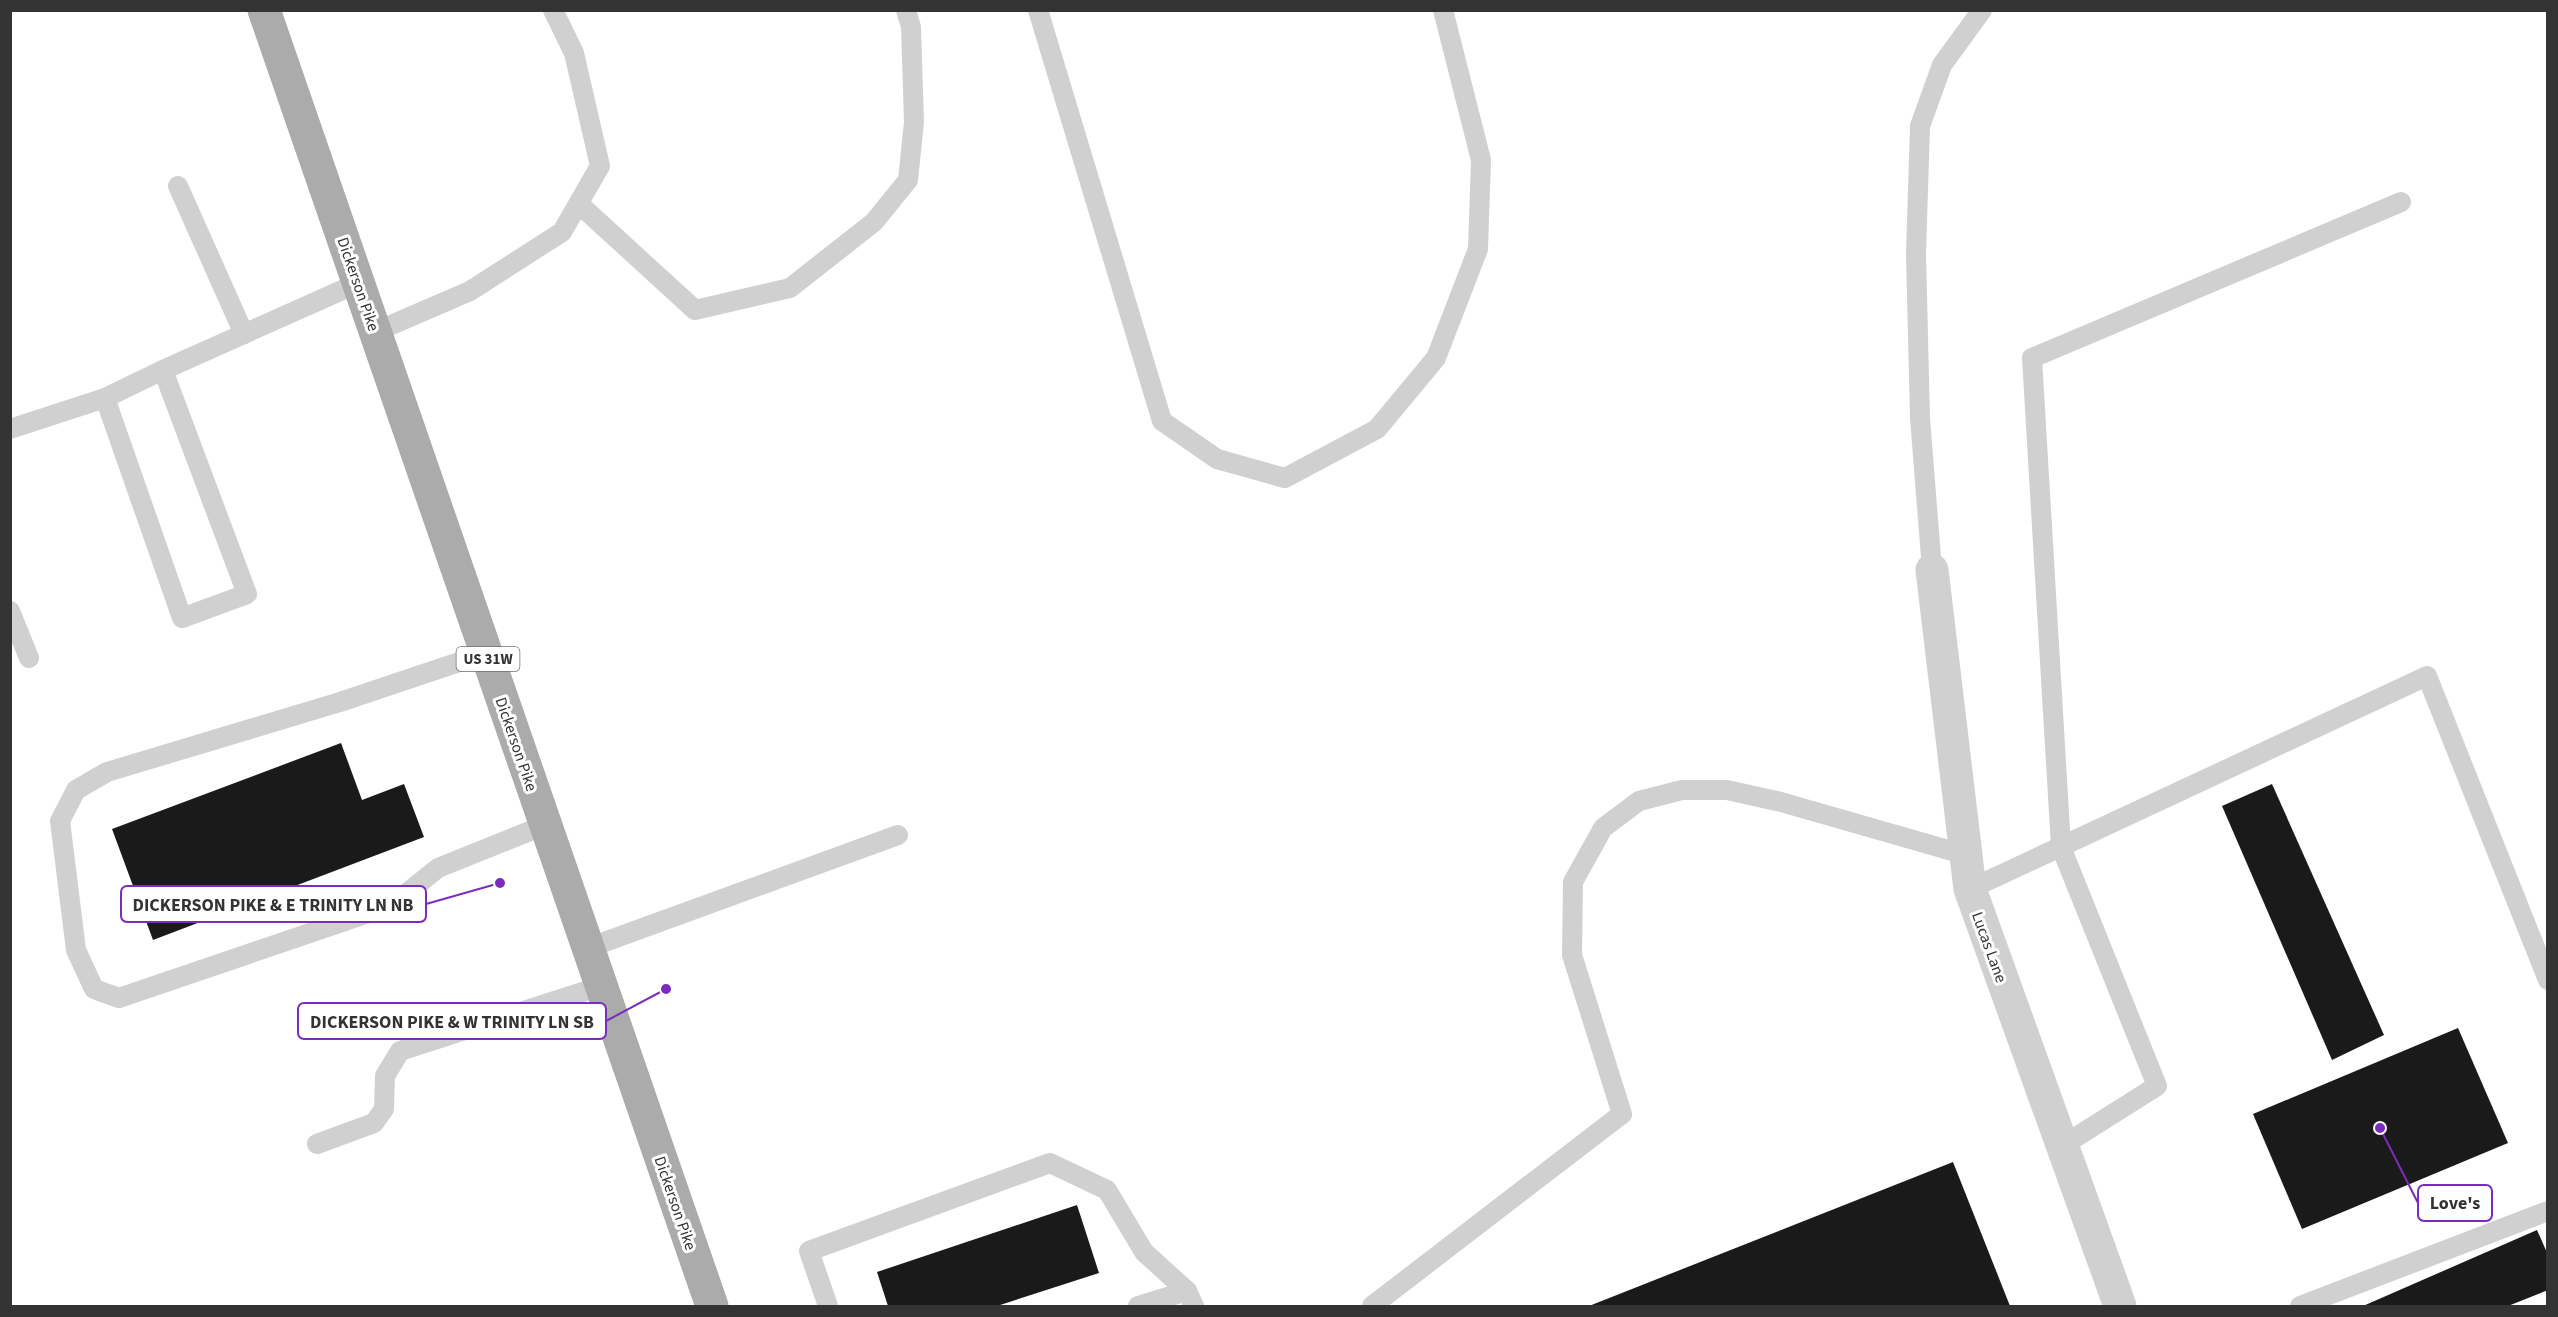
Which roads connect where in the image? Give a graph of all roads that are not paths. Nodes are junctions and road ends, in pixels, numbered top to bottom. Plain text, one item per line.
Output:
1 (264, 10) edge
2 (553, 10) edge
3 (906, 10) edge
4 (1038, 10) edge
5 (1443, 10) edge
6 (1982, 10) edge
7 (178, 186) dead end
8 (2401, 201) dead end
9 (579, 204) junction
10 (358, 283) junction
11 (375, 332) junction
12 (244, 334) junction
13 (163, 370) junction
14 (105, 398) junction
15 (10, 429) edge
16 (1932, 570) joint
17 (10, 611) edge
18 (486, 653) junction
19 (29, 658) dead end
20 (545, 825) junction
21 (898, 835) dead end
22 (2061, 847) junction
23 (1966, 855) junction
24 (1970, 889) junction
25 (588, 948) junction
26 (2547, 980) edge
27 (601, 986) junction
28 (317, 1144) dead end
29 (2062, 1146) junction
30 (2547, 1212) edge
31 (1191, 1299) edge
32 (712, 1306) edge
33 (828, 1306) edge
34 (1138, 1306) edge
35 (1372, 1306) edge
36 (2120, 1306) edge
37 (2300, 1306) edge

1 - 10 main road, Dickerson Pike / US 31W
2 - 9 lane
3 - 9 lane
4 - 5 lane
6 - 16 lane
7 - 12 lane
8 - 22 lane
9 - 11 lane
10 - 11 main road, Dickerson Pike / US 31W
10 - 12 lane
11 - 18 main road, Dickerson Pike / US 31W
12 - 13 lane
13 - 14 lane
13 - 14 lane
14 - 15 lane
16 - 23 street, Lucas Lane
17 - 19 lane
18 - 20 main road, Dickerson Pike / US 31W
18 - 20 lane
20 - 25 main road, Dickerson Pike / US 31W
21 - 25 lane
22 - 24 lane
22 - 26 lane
22 - 29 lane
23 - 24 street, Lucas Lane
23 - 35 lane
24 - 29 street, Lucas Lane
25 - 27 main road, Dickerson Pike / US 31W
27 - 28 lane
27 - 32 main road, Dickerson Pike / US 31W
29 - 36 street, Lucas Lane
30 - 37 lane
31 - 33 lane
31 - 34 lane

